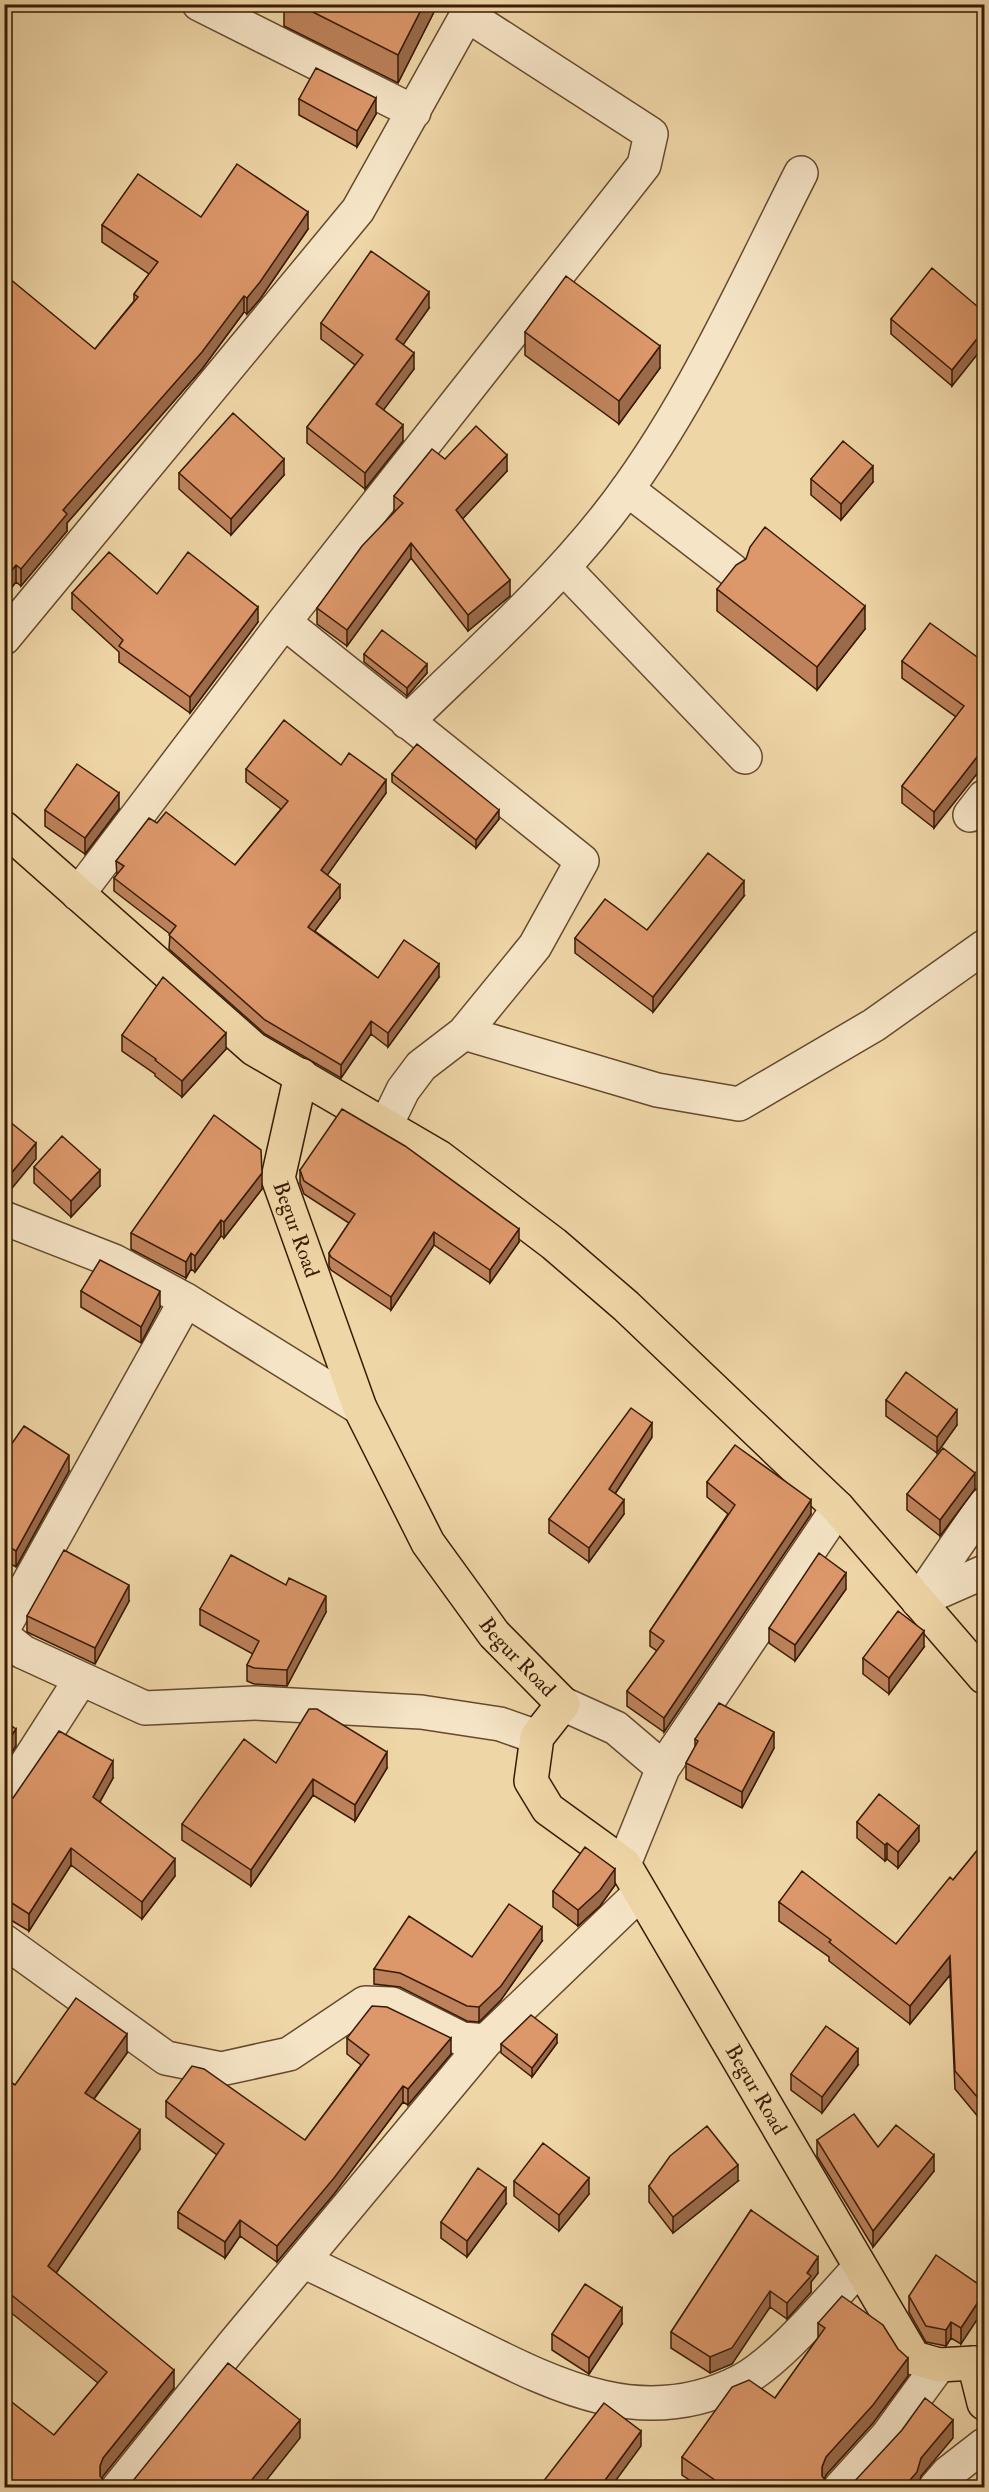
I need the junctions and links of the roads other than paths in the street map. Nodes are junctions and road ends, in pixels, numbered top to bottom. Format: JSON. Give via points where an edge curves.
{"nodes":[{"id":1,"x":199,"y":4,"type":"edge"},
{"id":2,"x":470,"y":10,"type":"edge"},
{"id":3,"x":414,"y":112,"type":"junction"},
{"id":4,"x":801,"y":173,"type":"dead end"},
{"id":5,"x":627,"y":489,"type":"junction"},
{"id":6,"x":564,"y":568,"type":"junction"},
{"id":7,"x":732,"y":570,"type":"edge"},
{"id":8,"x":284,"y":621,"type":"junction"},
{"id":9,"x":4,"y":638,"type":"edge"},
{"id":10,"x":407,"y":722,"type":"junction"},
{"id":11,"x":745,"y":757,"type":"dead end"},
{"id":12,"x":4,"y":828,"type":"edge"},
{"id":13,"x":78,"y":894,"type":"junction"},
{"id":14,"x":984,"y":947,"type":"edge"},
{"id":15,"x":464,"y":1033,"type":"junction"},
{"id":16,"x":301,"y":1075,"type":"junction"},
{"id":17,"x":385,"y":1127,"type":"junction"},
{"id":18,"x":4,"y":1218,"type":"edge"},
{"id":19,"x":186,"y":1300,"type":"junction"},
{"id":20,"x":360,"y":1408,"type":"junction"},
{"id":21,"x":984,"y":1505,"type":"edge"},
{"id":22,"x":838,"y":1508,"type":"junction"},
{"id":23,"x":984,"y":1572,"type":"edge"},
{"id":24,"x":918,"y":1601,"type":"junction"},
{"id":25,"x":4,"y":1627,"type":"edge"},
{"id":26,"x":4,"y":1637,"type":"edge"},
{"id":27,"x":984,"y":1677,"type":"edge"},
{"id":28,"x":81,"y":1679,"type":"junction"},
{"id":29,"x":563,"y":1704,"type":"junction"},
{"id":30,"x":537,"y":1737,"type":"junction"},
{"id":31,"x":663,"y":1768,"type":"junction"},
{"id":32,"x":4,"y":1799,"type":"edge"},
{"id":33,"x":624,"y":1864,"type":"junction"},
{"id":34,"x":640,"y":1893,"type":"junction"},
{"id":35,"x":4,"y":1941,"type":"edge"},
{"id":36,"x":486,"y":2041,"type":"junction"},
{"id":37,"x":303,"y":2261,"type":"junction"},
{"id":38,"x":859,"y":2268,"type":"junction"},
{"id":39,"x":981,"y":2357,"type":"edge"},
{"id":40,"x":939,"y":2365,"type":"junction"},
{"id":41,"x":984,"y":2403,"type":"edge"},
{"id":42,"x":984,"y":2445,"type":"edge"},
{"id":43,"x":118,"y":2487,"type":"edge"},
{"id":44,"x":840,"y":2487,"type":"edge"},
{"id":45,"x":935,"y":2487,"type":"edge"}],
"edges":[{"from":1,"to":3,"type":"street"},
{"from":2,"to":3,"type":"street"},
{"from":2,"to":8,"type":"street","via":[[651,134],[644,165]]},
{"from":3,"to":9,"type":"street","via":[[358,210],[327,251]]},
{"from":4,"to":5,"type":"street","via":[[693,385]]},
{"from":5,"to":6,"type":"street"},
{"from":5,"to":7,"type":"street"},
{"from":6,"to":10,"type":"street"},
{"from":6,"to":11,"type":"street"},
{"from":8,"to":10,"type":"street"},
{"from":8,"to":13,"type":"street"},
{"from":10,"to":15,"type":"street","via":[[582,861],[535,946]]},
{"from":12,"to":13,"type":"main road"},
{"from":13,"to":16,"type":"main road","via":[[254,1049]]},
{"from":14,"to":15,"type":"street","via":[[874,1025],[739,1104],[657,1090]]},
{"from":15,"to":17,"type":"street","via":[[421,1066],[403,1090]]},
{"from":16,"to":17,"type":"main road"},
{"from":16,"to":20,"type":"main road","name":"Begur Road","via":[[278,1178]]},
{"from":17,"to":22,"type":"main road","via":[[439,1157],[554,1244],[626,1306]]},
{"from":18,"to":19,"type":"street","via":[[114,1261]]},
{"from":19,"to":20,"type":"street"},
{"from":19,"to":25,"type":"street"},
{"from":20,"to":29,"type":"main road","name":"Begur Road","via":[[428,1543],[494,1634]]},
{"from":21,"to":24,"type":"street"},
{"from":22,"to":24,"type":"main road"},
{"from":22,"to":31,"type":"street"},
{"from":23,"to":24,"type":"street"},
{"from":24,"to":27,"type":"main road"},
{"from":26,"to":28,"type":"street","via":[[23,1652]]},
{"from":28,"to":30,"type":"street","via":[[145,1708],[255,1703],[421,1712],[500,1724]]},
{"from":28,"to":32,"type":"street"},
{"from":29,"to":30,"type":"main road","name":"Begur Road"},
{"from":29,"to":31,"type":"street","via":[[616,1728]]},
{"from":30,"to":33,"type":"main road","name":"Begur Road","via":[[531,1781],[548,1809]]},
{"from":31,"to":33,"type":"street"},
{"from":33,"to":34,"type":"main road","name":"Begur Road"},
{"from":34,"to":36,"type":"street"},
{"from":34,"to":38,"type":"main road","name":"Begur Road"},
{"from":35,"to":36,"type":"street","via":[[166,2058],[221,2069],[290,2054],[365,2002],[392,2004],[462,2039]]},
{"from":36,"to":37,"type":"street"},
{"from":37,"to":38,"type":"street","via":[[583,2394],[619,2402],[666,2404],[703,2398],[743,2380],[782,2349]]},
{"from":37,"to":43,"type":"street"},
{"from":38,"to":40,"type":"main road","name":"Begur Road","via":[[914,2358]]},
{"from":39,"to":40,"type":"main road","name":"Begur Road"},
{"from":39,"to":41,"type":"main road"},
{"from":40,"to":44,"type":"street","via":[[888,2435]]},
{"from":42,"to":45,"type":"street"}]}
